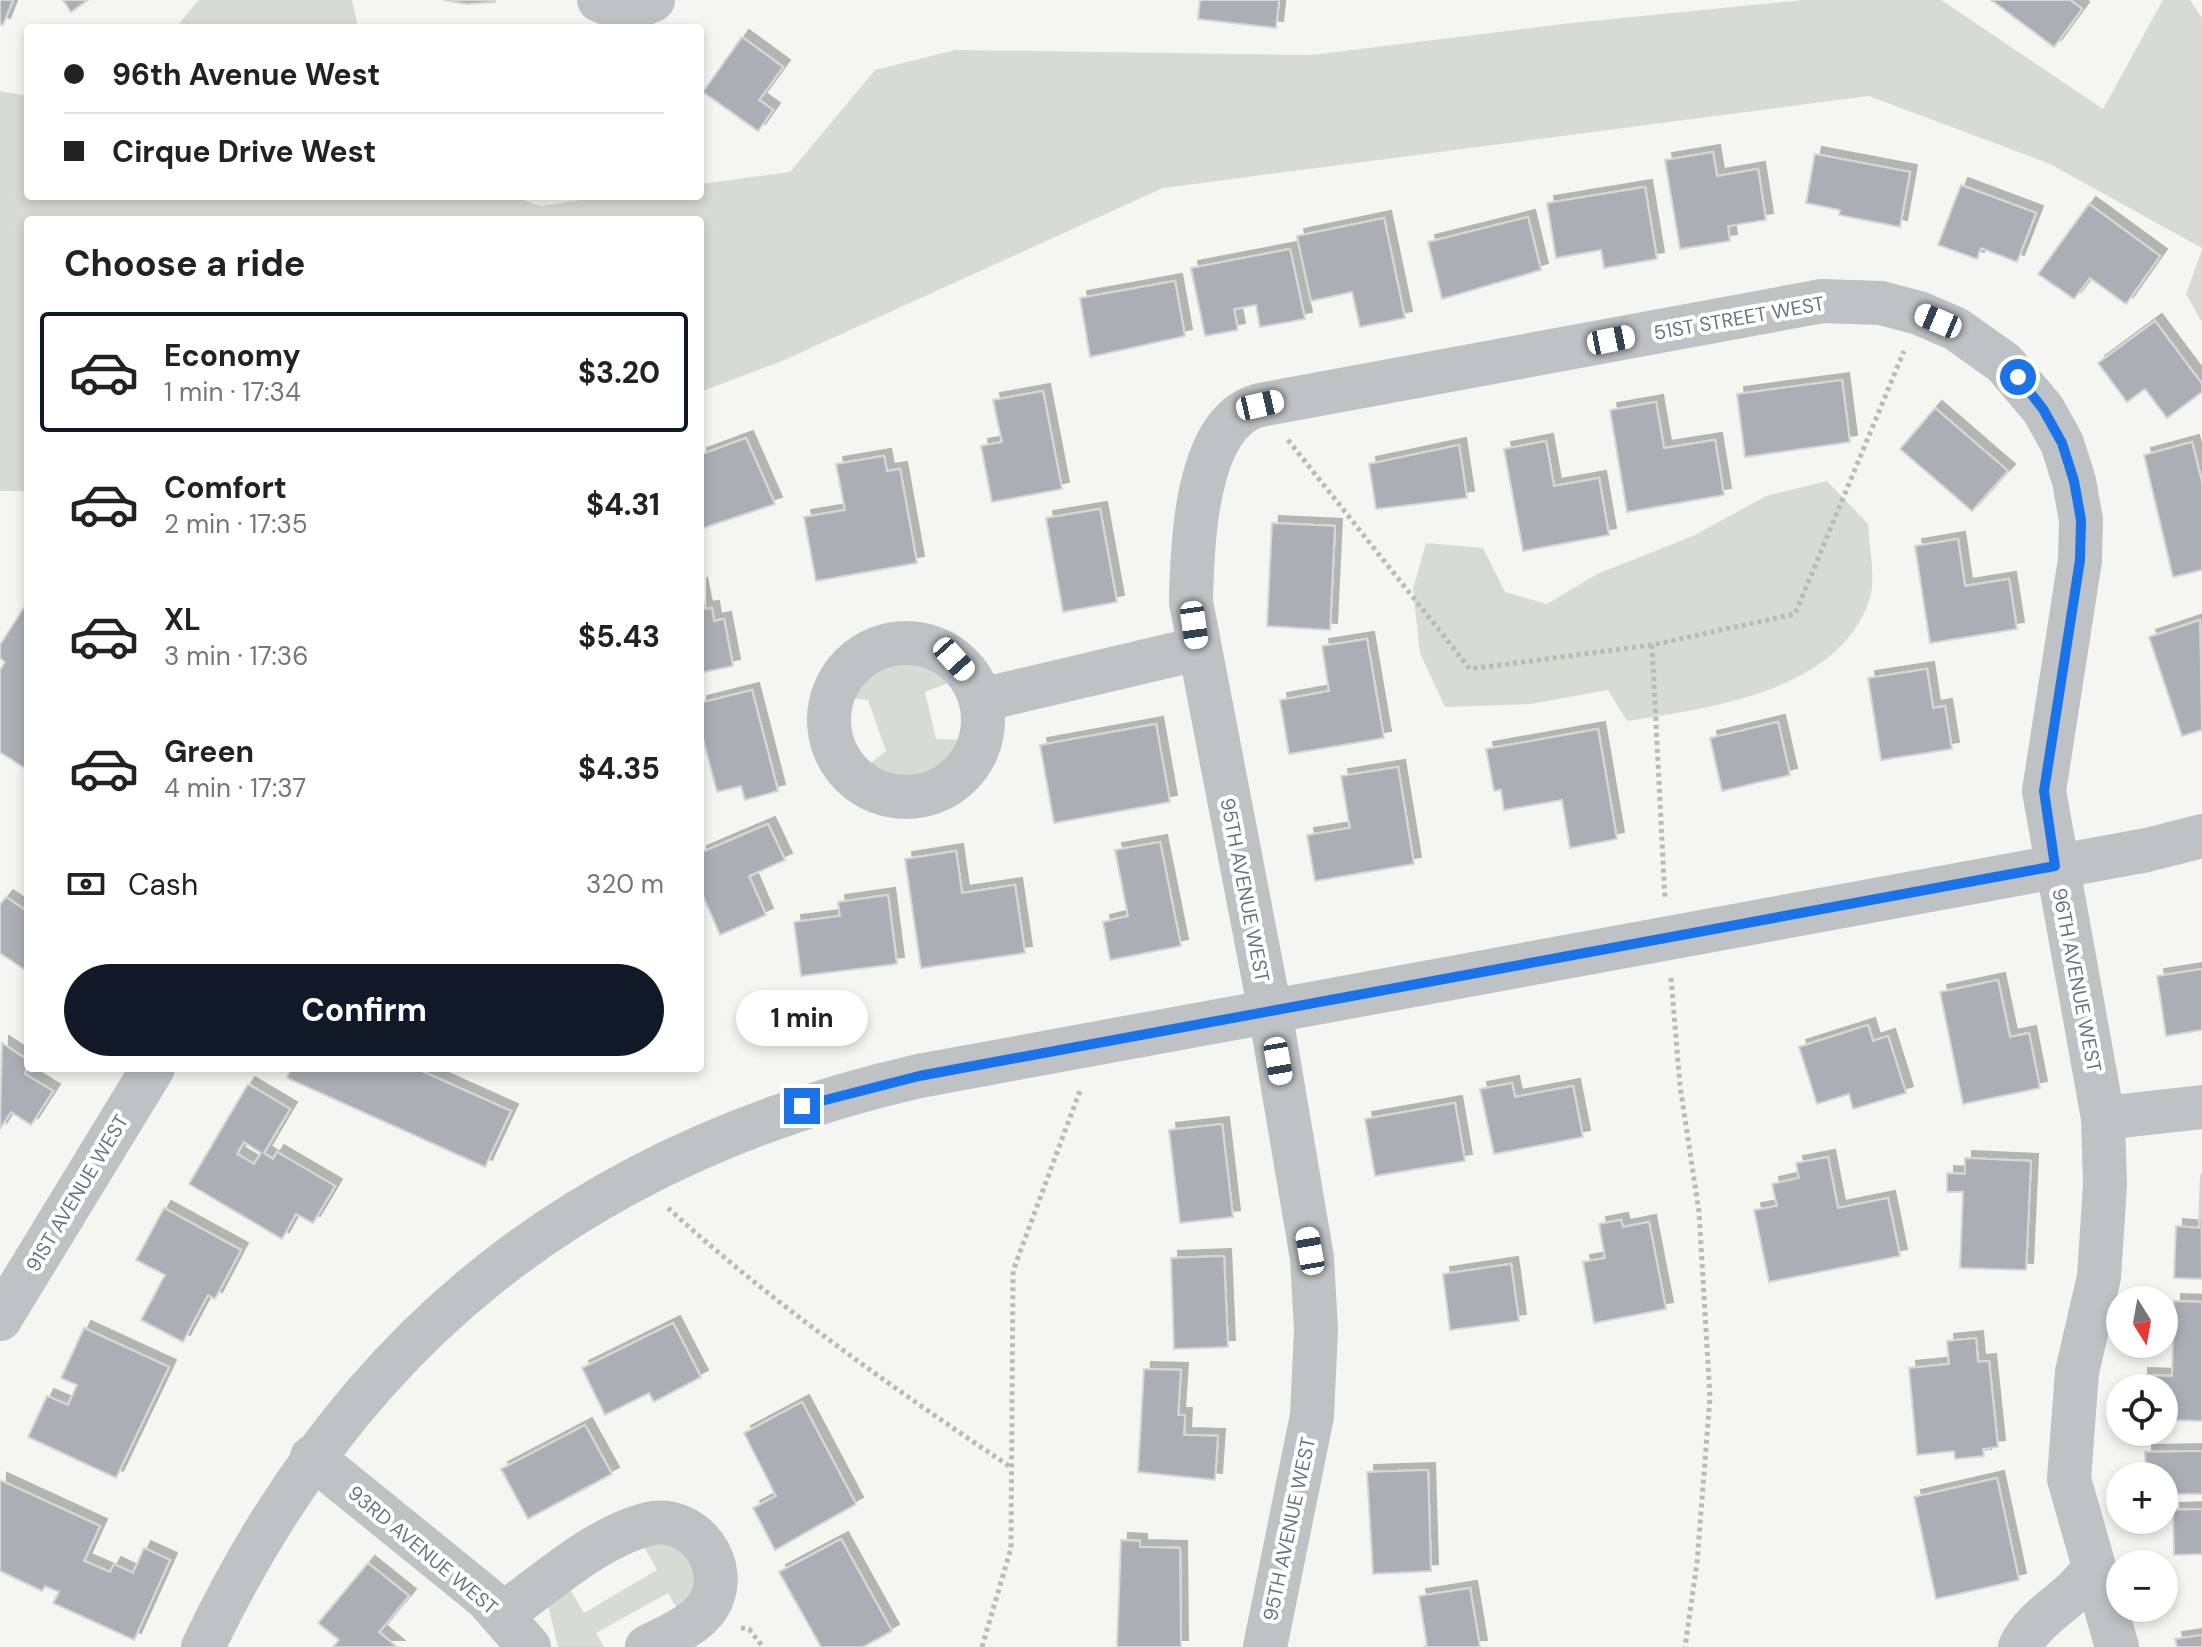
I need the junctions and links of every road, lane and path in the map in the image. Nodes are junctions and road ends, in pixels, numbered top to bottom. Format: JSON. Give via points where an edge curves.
{"nodes":[{"id":1,"x":599,"y":0,"type":"edge"},
{"id":2,"x":653,"y":0,"type":"edge"},
{"id":3,"x":1919,"y":313,"type":"junction"},
{"id":4,"x":2004,"y":363,"type":"joint"},
{"id":5,"x":1245,"y":413,"type":"junction"},
{"id":6,"x":1652,"y":645,"type":"junction"},
{"id":7,"x":1197,"y":649,"type":"junction"},
{"id":8,"x":981,"y":700,"type":"dead end"},
{"id":9,"x":2202,"y":836,"type":"edge"},
{"id":10,"x":2055,"y":866,"type":"junction"},
{"id":11,"x":1667,"y":938,"type":"junction"},
{"id":12,"x":1270,"y":1011,"type":"junction"},
{"id":13,"x":1099,"y":1042,"type":"junction"},
{"id":14,"x":151,"y":1072,"type":"edge"},
{"id":15,"x":2202,"y":1107,"type":"edge"},
{"id":16,"x":2103,"y":1118,"type":"junction"},
{"id":17,"x":634,"y":1178,"type":"junction"},
{"id":18,"x":0,"y":1319,"type":"edge"},
{"id":19,"x":312,"y":1457,"type":"junction"},
{"id":20,"x":1012,"y":1468,"type":"junction"},
{"id":21,"x":2094,"y":1567,"type":"junction"},
{"id":22,"x":515,"y":1631,"type":"edge"},
{"id":23,"x":203,"y":1647,"type":"edge"},
{"id":24,"x":647,"y":1647,"type":"edge"},
{"id":25,"x":982,"y":1647,"type":"edge"},
{"id":26,"x":1265,"y":1647,"type":"edge"},
{"id":27,"x":1685,"y":1647,"type":"edge"},
{"id":28,"x":2020,"y":1647,"type":"edge"},
{"id":29,"x":2117,"y":1647,"type":"edge"}],
"edges":[{"from":1,"to":2,"type":"street","via":[[618,7]]},
{"from":3,"to":4,"type":"street","name":"51ST STREET WEST","via":[[1956,329]]},
{"from":3,"to":5,"type":"street","name":"51ST STREET WEST","via":[[1881,303],[1822,301]]},
{"from":3,"to":6,"type":"path","via":[[1795,614]]},
{"from":4,"to":10,"type":"street","name":"96TH AVENUE WEST","via":[[2043,409],[2062,443],[2081,520],[2080,560],[2044,791]]},
{"from":5,"to":6,"type":"path","via":[[1470,669]]},
{"from":5,"to":7,"type":"street","name":"95TH AVENUE WEST","via":[[1211,450],[1192,555]]},
{"from":6,"to":11,"type":"path"},
{"from":7,"to":8,"type":"street"},
{"from":7,"to":12,"type":"street","name":"95TH AVENUE WEST"},
{"from":9,"to":10,"type":"street"},
{"from":10,"to":11,"type":"street"},
{"from":10,"to":16,"type":"street","name":"96TH AVENUE WEST"},
{"from":11,"to":12,"type":"street"},
{"from":11,"to":27,"type":"path","via":[[1680,1085],[1699,1212],[1710,1397]]},
{"from":12,"to":13,"type":"street"},
{"from":12,"to":26,"type":"street","name":"95TH AVENUE WEST","via":[[1312,1258],[1316,1330],[1312,1416]]},
{"from":13,"to":17,"type":"street","via":[[848,1092],[711,1140]]},
{"from":13,"to":20,"type":"path","via":[[1013,1271]]},
{"from":14,"to":18,"type":"street","name":"91ST AVENUE WEST"},
{"from":15,"to":16,"type":"street"},
{"from":16,"to":21,"type":"street","name":"96TH AVENUE WEST","via":[[2099,1277],[2077,1372],[2069,1479]]},
{"from":17,"to":19,"type":"street","via":[[535,1240],[466,1293],[363,1394]]},
{"from":17,"to":20,"type":"path","via":[[726,1261],[927,1412]]},
{"from":19,"to":22,"type":"street","name":"93RD AVENUE WEST","via":[[486,1598]]},
{"from":19,"to":23,"type":"street","via":[[265,1527]]},
{"from":20,"to":25,"type":"path","via":[[1011,1548]]},
{"from":21,"to":28,"type":"street","via":[[2081,1588],[2032,1627]]},
{"from":21,"to":29,"type":"street","name":"96TH AVENUE WEST"},
{"from":22,"to":24,"type":"street","via":[[606,1542],[649,1524],[679,1523],[706,1543],[714,1574],[709,1604],[693,1622]]}]}
